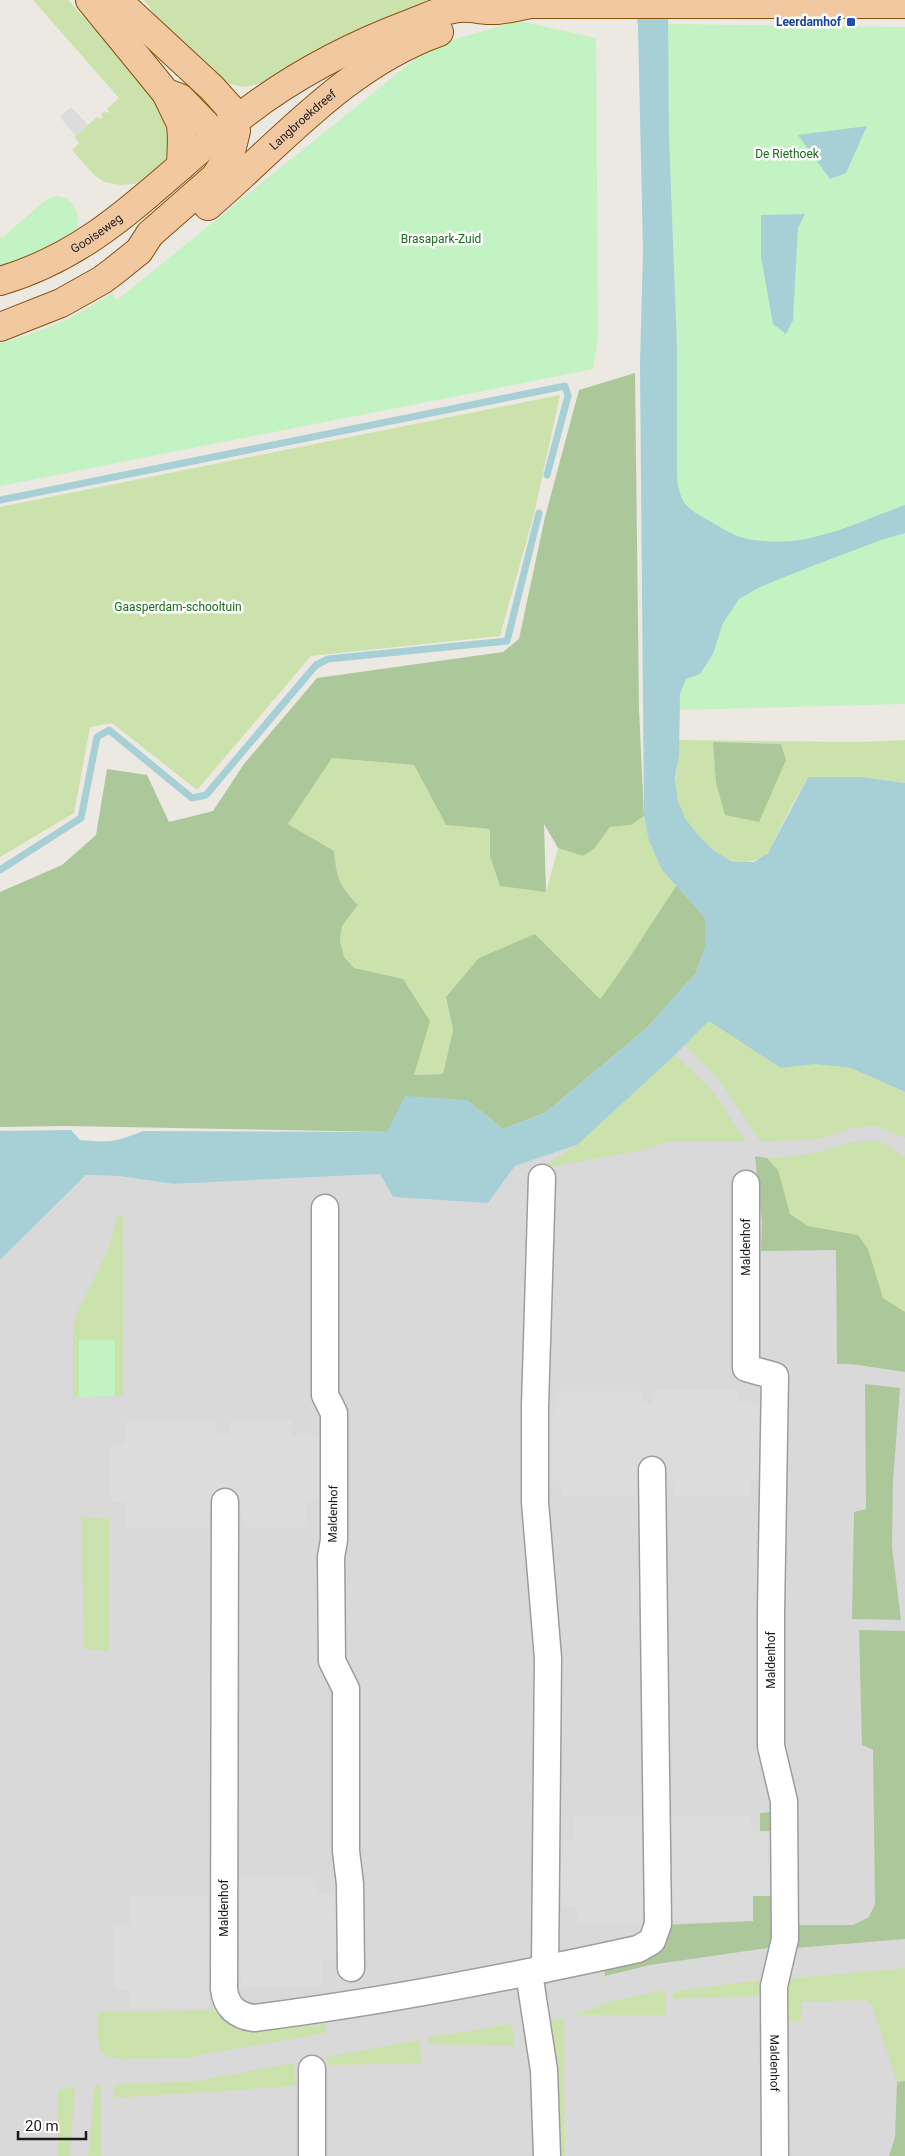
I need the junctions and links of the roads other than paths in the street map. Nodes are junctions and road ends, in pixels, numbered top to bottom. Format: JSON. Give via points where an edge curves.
{"nodes":[{"id":1,"x":90,"y":0,"type":"edge"},
{"id":2,"x":117,"y":0,"type":"edge"},
{"id":3,"x":905,"y":4,"type":"edge"},
{"id":4,"x":496,"y":10,"type":"junction"},
{"id":5,"x":212,"y":88,"type":"junction"},
{"id":6,"x":166,"y":93,"type":"junction"},
{"id":7,"x":272,"y":94,"type":"junction"},
{"id":8,"x":228,"y":134,"type":"junction"},
{"id":9,"x":281,"y":141,"type":"junction"},
{"id":10,"x":180,"y":166,"type":"junction"},
{"id":11,"x":139,"y":251,"type":"junction"},
{"id":12,"x":0,"y":281,"type":"edge"},
{"id":13,"x":0,"y":327,"type":"edge"},
{"id":14,"x":542,"y":1178,"type":"dead end"},
{"id":15,"x":746,"y":1184,"type":"dead end"},
{"id":16,"x":324,"y":1208,"type":"dead end"},
{"id":17,"x":652,"y":1470,"type":"dead end"},
{"id":18,"x":225,"y":1502,"type":"dead end"},
{"id":19,"x":351,"y":1968,"type":"dead end"},
{"id":20,"x":537,"y":1971,"type":"junction"},
{"id":21,"x":312,"y":2069,"type":"dead end"},
{"id":22,"x":312,"y":2156,"type":"edge"},
{"id":23,"x":546,"y":2156,"type":"edge"},
{"id":24,"x":775,"y":2156,"type":"edge"}],
"edges":[{"from":1,"to":6,"type":"main road"},
{"from":2,"to":5,"type":"main road","name":"Langbroekdreef"},
{"from":3,"to":4,"type":"main road","name":"Langbroekdreef","via":[[583,3],[531,4]]},
{"from":4,"to":7,"type":"main road","name":"Langbroekdreef","via":[[459,8],[428,16],[366,42]]},
{"from":4,"to":9,"type":"main road","name":"Langbroekdreef","via":[[473,22],[417,40],[383,58],[344,85]]},
{"from":5,"to":7,"type":"main road","name":"Langbroekdreef","via":[[246,96]]},
{"from":5,"to":8,"type":"main road","via":[[230,108]]},
{"from":6,"to":8,"type":"main road","via":[[180,98]]},
{"from":6,"to":10,"type":"main road","via":[[181,124]]},
{"from":7,"to":8,"type":"main road","name":"Gooiseweg"},
{"from":8,"to":9,"type":"main road","name":"Langbroekdreef","via":[[244,149]]},
{"from":8,"to":10,"type":"main road","name":"Gooiseweg"},
{"from":8,"to":11,"type":"main road","via":[[230,155],[220,172],[150,234]]},
{"from":9,"to":11,"type":"main road","via":[[162,246]]},
{"from":10,"to":12,"type":"main road","name":"Gooiseweg","via":[[118,220],[88,241],[36,269]]},
{"from":11,"to":13,"type":"main road","via":[[82,292]]},
{"from":14,"to":20,"type":"street","via":[[535,1502],[548,1658]]},
{"from":15,"to":24,"type":"street","name":"Maldenhof","via":[[746,1368],[775,1376],[772,1746],[784,1801],[785,1939],[774,1986]]},
{"from":16,"to":19,"type":"street","name":"Maldenhof","via":[[325,1395],[334,1413],[332,1661],[346,1689],[346,1851],[350,1884]]},
{"from":17,"to":20,"type":"street","name":"Maldenhof","via":[[656,1933],[652,1941],[638,1949]]},
{"from":18,"to":20,"type":"street","name":"Maldenhof","via":[[224,1980],[228,2004],[237,2014],[254,2018],[324,2009]]},
{"from":20,"to":23,"type":"street"},
{"from":21,"to":22,"type":"street"}]}
